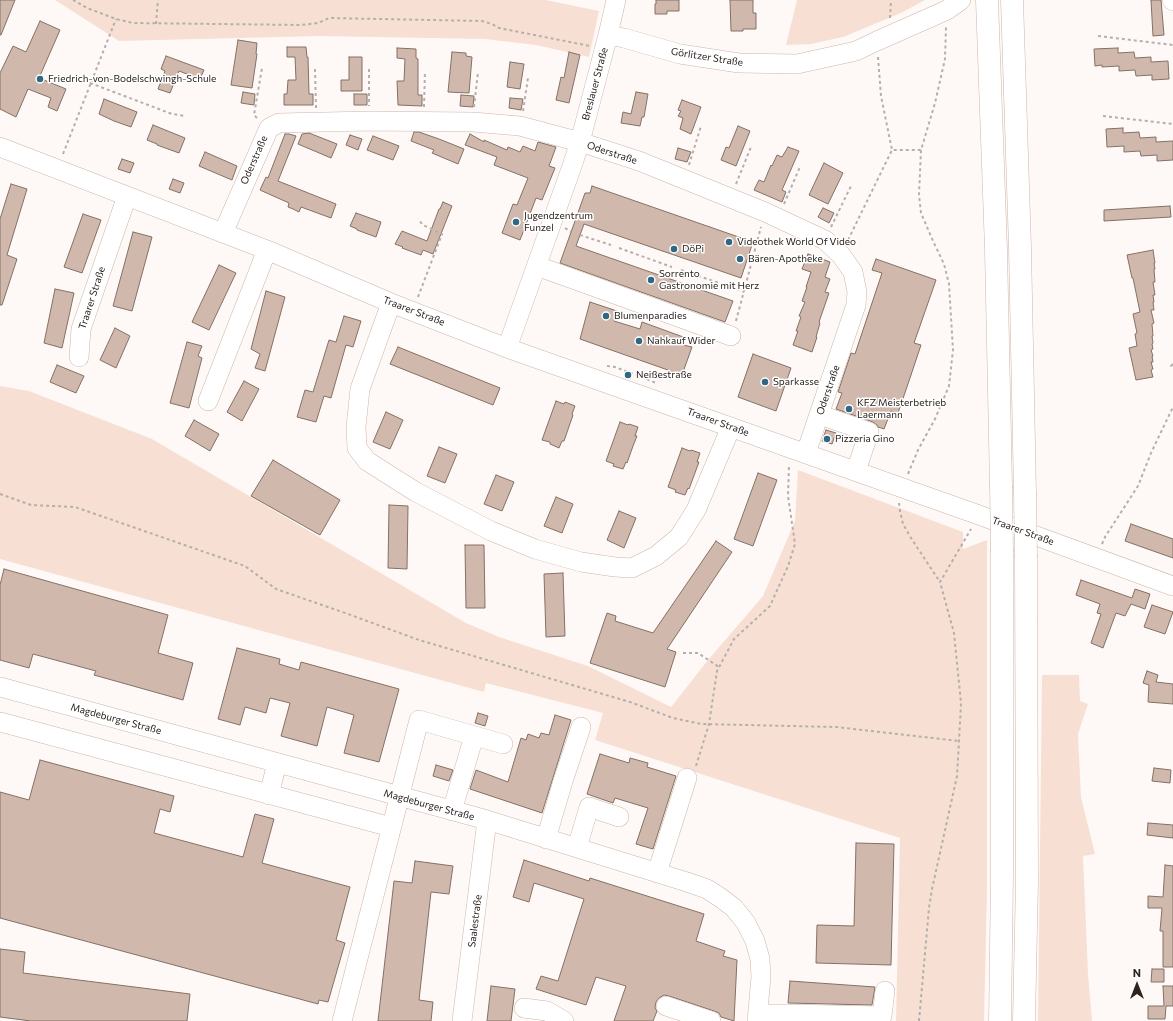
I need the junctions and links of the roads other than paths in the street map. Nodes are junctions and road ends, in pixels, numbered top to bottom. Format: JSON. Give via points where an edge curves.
{"nodes":[{"id":1,"x":616,"y":0,"type":"edge"},
{"id":2,"x":1012,"y":4,"type":"edge"},
{"id":3,"x":954,"y":5,"type":"edge"},
{"id":4,"x":987,"y":9,"type":"edge"},
{"id":5,"x":606,"y":42,"type":"junction"},
{"id":6,"x":580,"y":142,"type":"junction"},
{"id":7,"x":1,"y":152,"type":"edge"},
{"id":8,"x":127,"y":196,"type":"junction"},
{"id":9,"x":223,"y":233,"type":"junction"},
{"id":10,"x":267,"y":250,"type":"junction"},
{"id":11,"x":536,"y":266,"type":"junction"},
{"id":12,"x":391,"y":303,"type":"junction"},
{"id":13,"x":731,"y":336,"type":"road end"},
{"id":14,"x":507,"y":348,"type":"junction"},
{"id":15,"x":79,"y":357,"type":"dead end"},
{"id":16,"x":208,"y":401,"type":"dead end"},
{"id":17,"x":828,"y":418,"type":"dead end"},
{"id":18,"x":731,"y":427,"type":"junction"},
{"id":19,"x":798,"y":451,"type":"junction"},
{"id":20,"x":856,"y":472,"type":"junction"},
{"id":21,"x":1173,"y":586,"type":"edge"},
{"id":22,"x":0,"y":687,"type":"edge"},
{"id":23,"x":0,"y":722,"type":"edge"},
{"id":24,"x":581,"y":727,"type":"dead end"},
{"id":25,"x":474,"y":736,"type":"junction"},
{"id":26,"x":503,"y":744,"type":"dead end"},
{"id":27,"x":277,"y":763,"type":"junction"},
{"id":28,"x":691,"y":774,"type":"road end"},
{"id":29,"x":269,"y":795,"type":"junction"},
{"id":30,"x":399,"y":797,"type":"junction"},
{"id":31,"x":452,"y":811,"type":"junction"},
{"id":32,"x":619,"y":816,"type":"dead end"},
{"id":33,"x":487,"y":820,"type":"junction"},
{"id":34,"x":391,"y":827,"type":"junction"},
{"id":35,"x":546,"y":839,"type":"junction"},
{"id":36,"x":577,"y":848,"type":"junction"},
{"id":37,"x":657,"y":873,"type":"junction"},
{"id":38,"x":885,"y":991,"type":"dead end"},
{"id":39,"x":666,"y":1006,"type":"dead end"},
{"id":40,"x":524,"y":1008,"type":"dead end"},
{"id":41,"x":757,"y":1018,"type":"edge"},
{"id":42,"x":342,"y":1021,"type":"edge"},
{"id":43,"x":462,"y":1021,"type":"edge"},
{"id":44,"x":564,"y":1021,"type":"edge"},
{"id":45,"x":711,"y":1021,"type":"edge"},
{"id":46,"x":1000,"y":1021,"type":"edge"},
{"id":47,"x":1024,"y":1021,"type":"edge"}],
"edges":[{"from":1,"to":5,"type":"street","name":"Breslauer Straße"},
{"from":2,"to":47,"type":"highway","bridge":true,"via":[[1026,558],[1027,881]]},
{"from":3,"to":5,"type":"street","name":"Görlitzer Straße","via":[[856,51],[797,64],[739,63],[680,54],[624,38]]},
{"from":4,"to":46,"type":"highway","bridge":true,"via":[[996,249],[1002,552]]},
{"from":5,"to":6,"type":"street","name":"Breslauer Straße"},
{"from":6,"to":9,"type":"street","name":"Oderstraße","via":[[520,126],[473,122],[279,123],[269,128]]},
{"from":6,"to":11,"type":"street","name":"Breslauer Straße"},
{"from":6,"to":19,"type":"street","name":"Oderstraße","via":[[639,161],[772,215],[824,240],[841,255],[853,272],[857,292],[856,305]]},
{"from":7,"to":8,"type":"street","name":"Traarer Straße","via":[[57,169]]},
{"from":8,"to":9,"type":"street","name":"Traarer Straße"},
{"from":8,"to":15,"type":"street","name":"Traarer Straße","via":[[81,329]]},
{"from":9,"to":10,"type":"street","name":"Traarer Straße"},
{"from":10,"to":12,"type":"street","name":"Traarer Straße"},
{"from":10,"to":16,"type":"street"},
{"from":11,"to":13,"type":"street"},
{"from":11,"to":14,"type":"street","name":"Breslauer Straße"},
{"from":12,"to":14,"type":"street","name":"Traarer Straße"},
{"from":12,"to":18,"type":"street","via":[[360,389],[356,427],[358,448],[367,461],[416,492],[491,531],[535,549],[581,562],[632,568],[656,556],[679,537],[696,510]]},
{"from":14,"to":18,"type":"street","name":"Traarer Straße"},
{"from":17,"to":20,"type":"street","via":[[870,432]]},
{"from":18,"to":19,"type":"street","name":"Traarer Straße"},
{"from":19,"to":20,"type":"street","name":"Traarer Straße"},
{"from":20,"to":21,"type":"street","name":"Traarer Straße"},
{"from":22,"to":27,"type":"street","name":"Magdeburger Straße"},
{"from":23,"to":29,"type":"street"},
{"from":24,"to":35,"type":"street"},
{"from":25,"to":26,"type":"street"},
{"from":25,"to":30,"type":"street","via":[[419,720]]},
{"from":25,"to":31,"type":"street"},
{"from":27,"to":29,"type":"street"},
{"from":27,"to":30,"type":"street","name":"Magdeburger Straße"},
{"from":28,"to":37,"type":"street"},
{"from":29,"to":34,"type":"street"},
{"from":30,"to":31,"type":"street","name":"Magdeburger Straße"},
{"from":30,"to":34,"type":"street"},
{"from":31,"to":33,"type":"street","name":"Magdeburger Straße"},
{"from":32,"to":36,"type":"street","via":[[589,807]]},
{"from":33,"to":35,"type":"street","name":"Magdeburger Straße"},
{"from":33,"to":43,"type":"street","name":"Saalestraße"},
{"from":34,"to":42,"type":"street"},
{"from":35,"to":36,"type":"street","name":"Magdeburger Straße"},
{"from":36,"to":37,"type":"street","name":"Magdeburger Straße"},
{"from":37,"to":41,"type":"street","name":"Magdeburger Straße","via":[[707,889],[734,908],[746,923],[760,959]]},
{"from":38,"to":41,"type":"street","via":[[882,1016],[797,1014]]},
{"from":39,"to":45,"type":"street"},
{"from":40,"to":44,"type":"street","via":[[547,1011]]}]}
